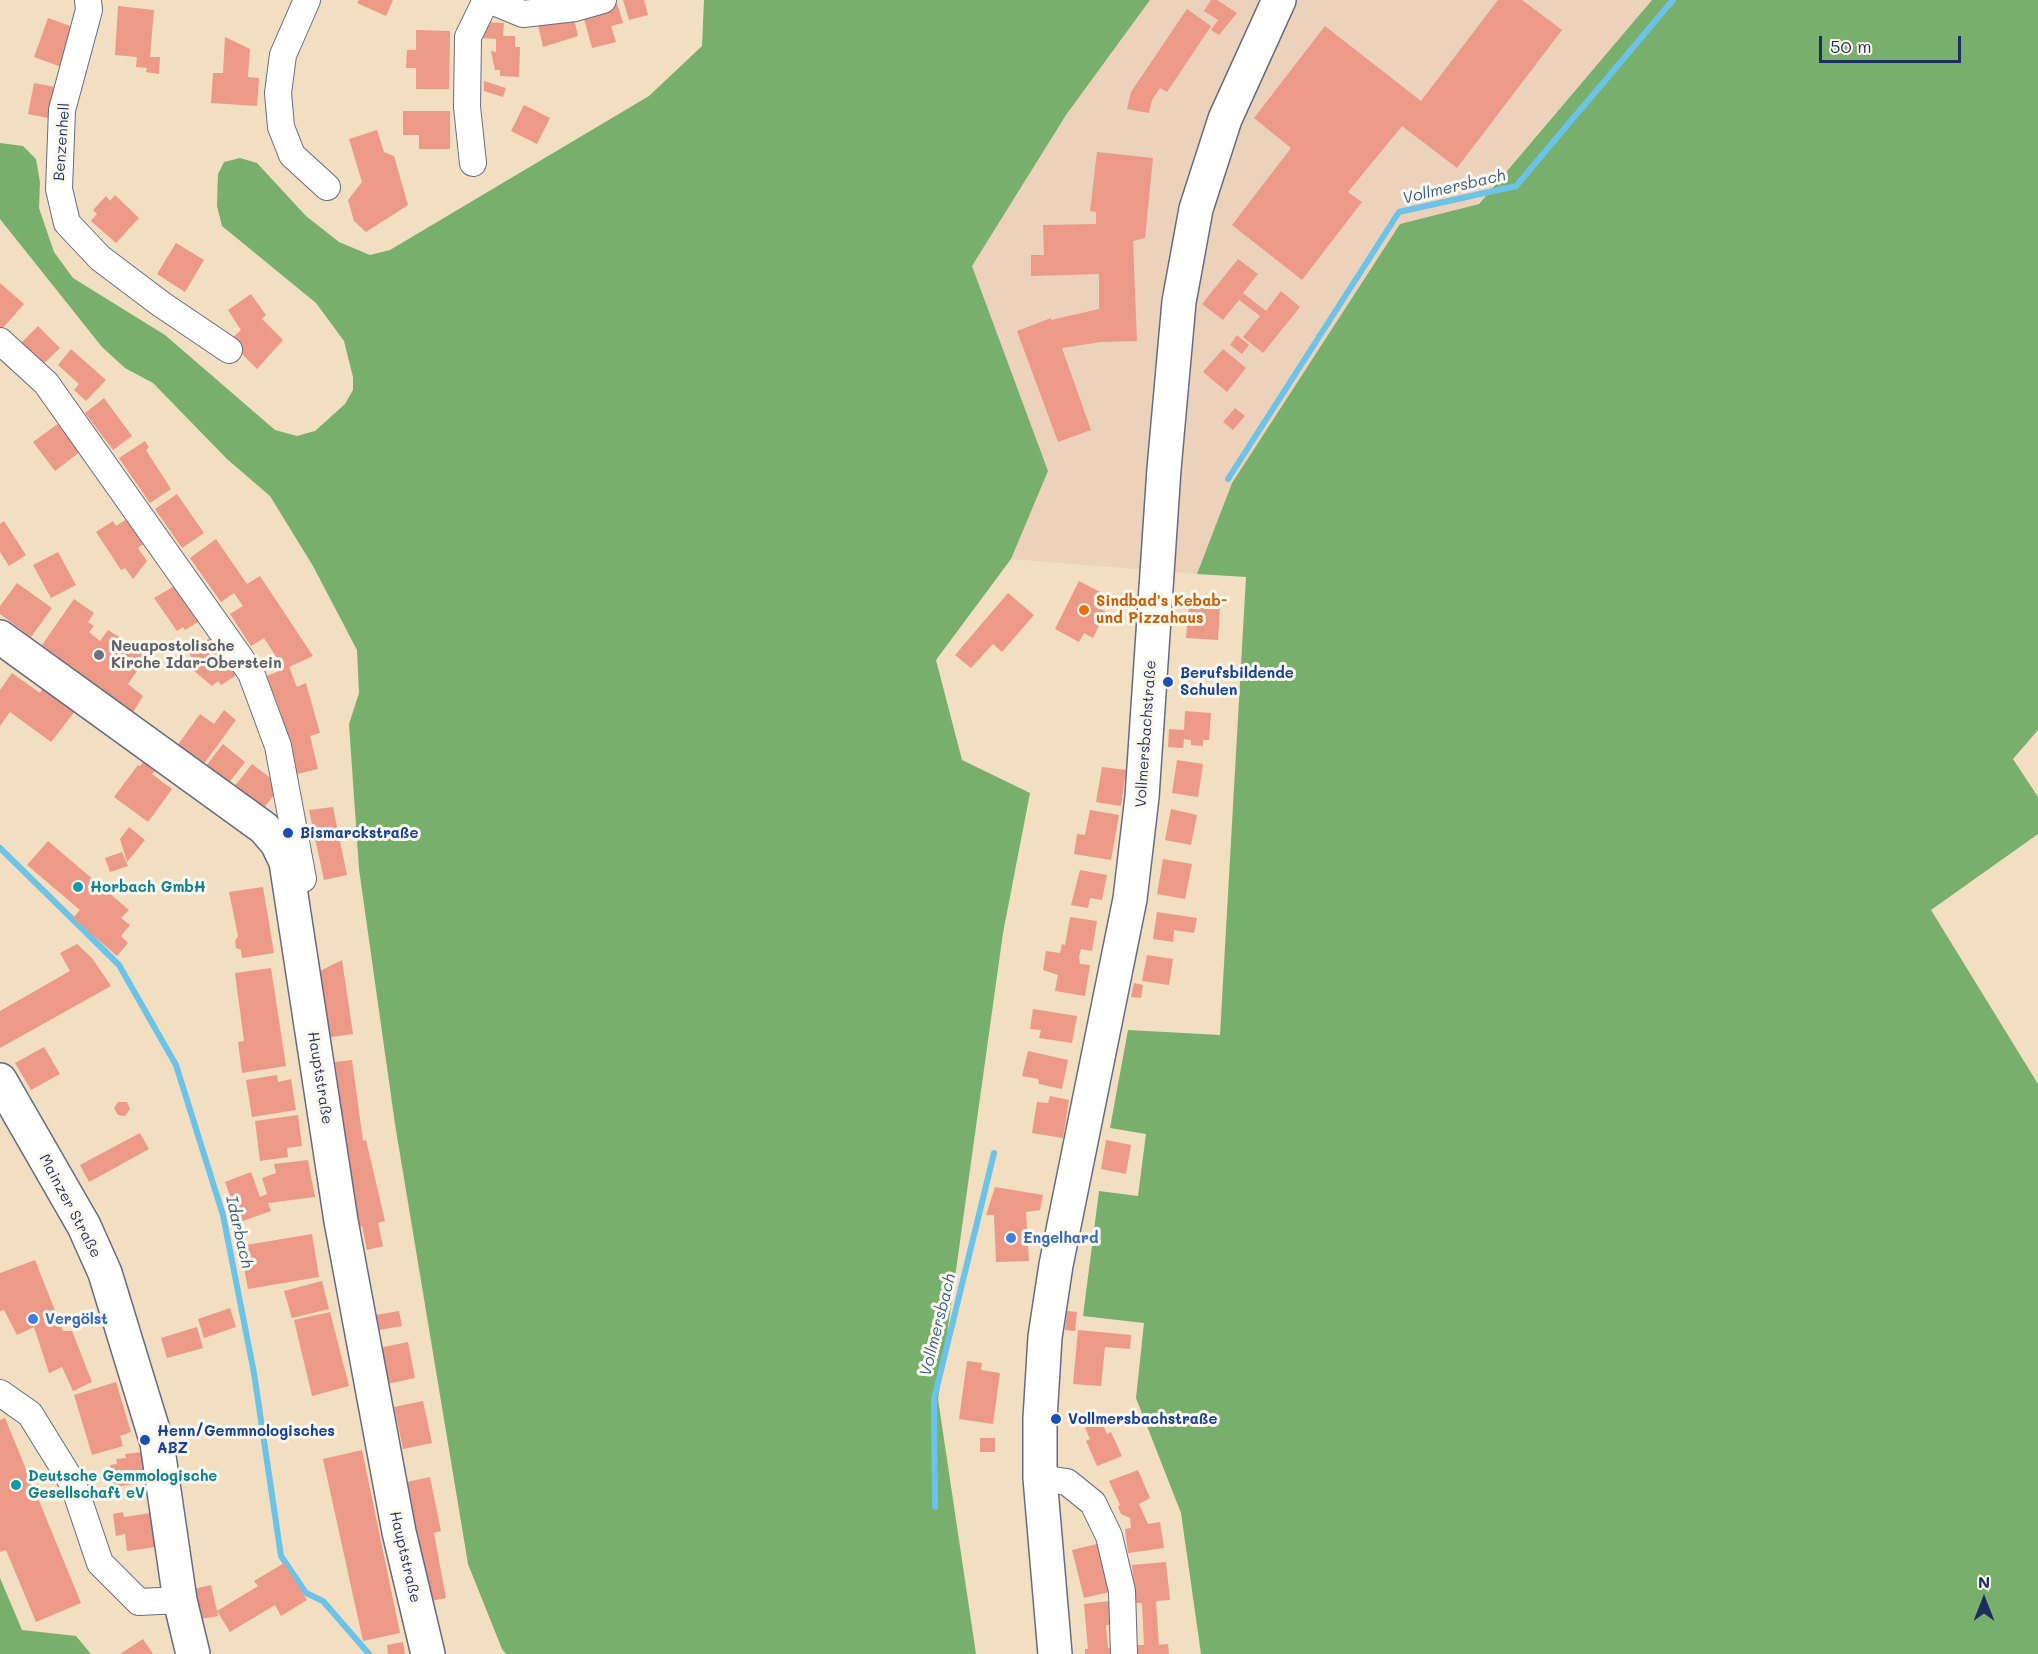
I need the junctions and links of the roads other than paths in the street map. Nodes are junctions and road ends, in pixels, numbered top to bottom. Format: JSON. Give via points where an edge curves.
{"nodes":[{"id":1,"x":88,"y":0,"type":"edge"},
{"id":2,"x":307,"y":0,"type":"edge"},
{"id":3,"x":488,"y":0,"type":"edge"},
{"id":4,"x":603,"y":0,"type":"edge"},
{"id":5,"x":1279,"y":0,"type":"edge"},
{"id":6,"x":473,"y":163,"type":"dead end"},
{"id":7,"x":327,"y":187,"type":"dead end"},
{"id":8,"x":0,"y":341,"type":"edge"},
{"id":9,"x":230,"y":350,"type":"dead end"},
{"id":10,"x":0,"y":637,"type":"edge"},
{"id":11,"x":302,"y":959,"type":"junction"},
{"id":12,"x":0,"y":1080,"type":"edge"},
{"id":13,"x":0,"y":1393,"type":"edge"},
{"id":14,"x":1040,"y":1478,"type":"junction"},
{"id":15,"x":180,"y":1600,"type":"junction"},
{"id":16,"x":193,"y":1654,"type":"edge"},
{"id":17,"x":428,"y":1654,"type":"edge"},
{"id":18,"x":1055,"y":1654,"type":"edge"},
{"id":19,"x":1124,"y":1654,"type":"edge"}],
"edges":[{"from":1,"to":9,"type":"street","name":"Benzenhell","via":[[89,10],[62,110],[59,189],[67,223],[100,258]]},
{"from":2,"to":7,"type":"street","via":[[283,55],[278,93],[281,127],[292,154]]},
{"from":3,"to":4,"type":"street","via":[[523,14],[575,8]]},
{"from":3,"to":6,"type":"street","via":[[468,38],[467,107]]},
{"from":5,"to":14,"type":"main road","name":"Vollmersbachstraße","via":[[1225,119],[1196,209],[1179,302],[1142,797],[1130,898],[1046,1327]]},
{"from":8,"to":11,"type":"street","via":[[46,383],[251,673],[278,746],[310,917]]},
{"from":10,"to":11,"type":"main road","name":"Hauptstraße","via":[[264,828],[286,862]]},
{"from":11,"to":17,"type":"main road","name":"Hauptstraße","via":[[341,1221],[399,1532]]},
{"from":12,"to":15,"type":"main road","name":"Mainzer Straße","via":[[84,1226],[105,1273],[157,1443]]},
{"from":13,"to":15,"type":"street","via":[[30,1414],[64,1469],[74,1486],[100,1563],[139,1602]]},
{"from":14,"to":18,"type":"main road","name":"Vollmersbachstraße"},
{"from":14,"to":19,"type":"street","via":[[1067,1482],[1093,1503],[1109,1536],[1122,1591]]},
{"from":15,"to":16,"type":"main road","name":"Mainzer Straße"}]}
